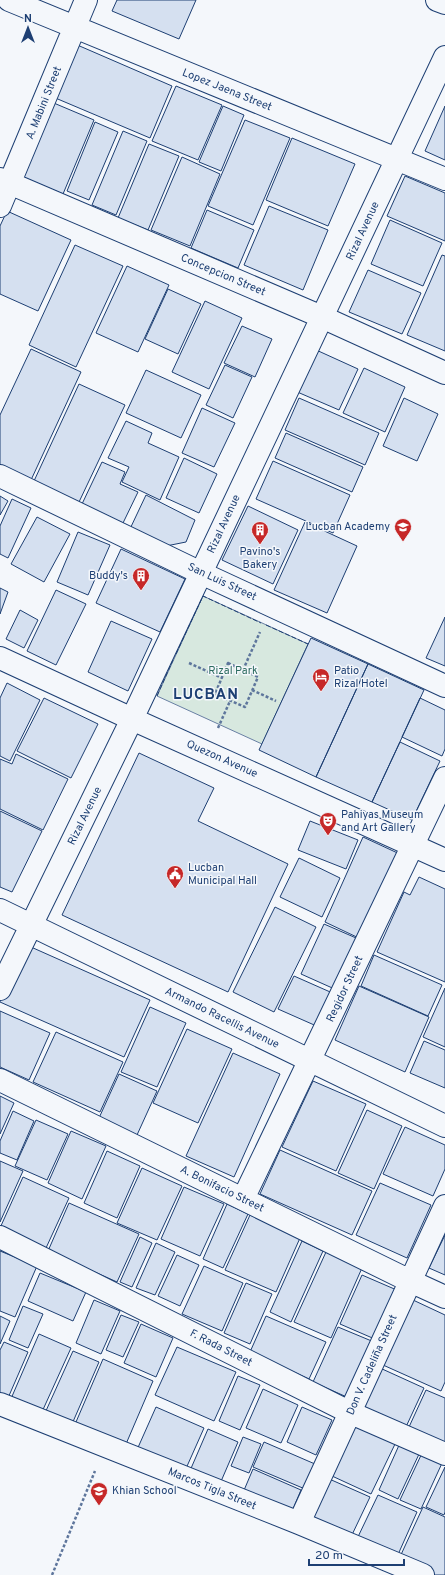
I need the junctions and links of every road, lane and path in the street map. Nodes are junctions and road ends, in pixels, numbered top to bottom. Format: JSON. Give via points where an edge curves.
{"nodes":[{"id":1,"x":9,"y":0,"type":"edge"},
{"id":2,"x":86,"y":0,"type":"edge"},
{"id":3,"x":437,"y":0,"type":"edge"},
{"id":4,"x":445,"y":3,"type":"edge"},
{"id":5,"x":75,"y":28,"type":"junction"},
{"id":6,"x":445,"y":57,"type":"edge"},
{"id":7,"x":397,"y":158,"type":"junction"},
{"id":8,"x":445,"y":179,"type":"edge"},
{"id":9,"x":5,"y":182,"type":"edge"},
{"id":10,"x":0,"y":206,"type":"edge"},
{"id":11,"x":322,"y":317,"type":"junction"},
{"id":12,"x":445,"y":373,"type":"edge"},
{"id":13,"x":0,"y":476,"type":"edge"},
{"id":14,"x":201,"y":573,"type":"junction"},
{"id":15,"x":261,"y":630,"type":"dead end"},
{"id":16,"x":164,"y":653,"type":"junction"},
{"id":17,"x":0,"y":658,"type":"edge"},
{"id":18,"x":243,"y":670,"type":"junction"},
{"id":19,"x":222,"y":678,"type":"junction"},
{"id":20,"x":445,"y":686,"type":"edge"},
{"id":21,"x":252,"y":690,"type":"junction"},
{"id":22,"x":276,"y":701,"type":"dead end"},
{"id":23,"x":132,"y":719,"type":"junction"},
{"id":24,"x":445,"y":778,"type":"edge"},
{"id":25,"x":413,"y":845,"type":"junction"},
{"id":26,"x":445,"y":860,"type":"edge"},
{"id":27,"x":0,"y":910,"type":"edge"},
{"id":28,"x":31,"y":925,"type":"junction"},
{"id":29,"x":0,"y":989,"type":"edge"},
{"id":30,"x":310,"y":1061,"type":"junction"},
{"id":31,"x":0,"y":1080,"type":"edge"},
{"id":32,"x":445,"y":1126,"type":"edge"},
{"id":33,"x":243,"y":1198,"type":"junction"},
{"id":34,"x":445,"y":1206,"type":"edge"},
{"id":35,"x":0,"y":1237,"type":"edge"},
{"id":36,"x":410,"y":1281,"type":"junction"},
{"id":37,"x":445,"y":1297,"type":"edge"},
{"id":38,"x":0,"y":1404,"type":"edge"},
{"id":39,"x":351,"y":1413,"type":"junction"},
{"id":40,"x":105,"y":1446,"type":"junction"},
{"id":41,"x":445,"y":1454,"type":"edge"},
{"id":42,"x":299,"y":1524,"type":"junction"},
{"id":43,"x":52,"y":1575,"type":"edge"},
{"id":44,"x":422,"y":1575,"type":"edge"}],
"edges":[{"from":1,"to":5,"type":"street","name":"Lopez Jaena Street"},
{"from":2,"to":5,"type":"street","name":"A. Mabini Street"},
{"from":3,"to":4,"type":"street"},
{"from":5,"to":7,"type":"street","name":"Lopez Jaena Street"},
{"from":5,"to":9,"type":"street","name":"A. Mabini Street"},
{"from":6,"to":7,"type":"street","name":"Rizal Avenue"},
{"from":7,"to":8,"type":"street","name":"Lopez Jaena Street"},
{"from":7,"to":11,"type":"street","name":"Rizal Avenue"},
{"from":9,"to":10,"type":"street","name":"A. Mabini Street"},
{"from":9,"to":11,"type":"street","name":"Concepcion Street"},
{"from":11,"to":12,"type":"street","name":"Concepcion Street"},
{"from":11,"to":14,"type":"street","name":"Rizal Avenue"},
{"from":13,"to":14,"type":"street","name":"San Luis Street"},
{"from":14,"to":16,"type":"street","name":"Rizal Avenue"},
{"from":14,"to":20,"type":"street","name":"San Luis Street"},
{"from":15,"to":18,"type":"path"},
{"from":16,"to":19,"type":"path"},
{"from":16,"to":23,"type":"street","name":"Rizal Avenue"},
{"from":17,"to":23,"type":"street","name":"Quezon Avenue"},
{"from":18,"to":19,"type":"path","via":[[228,663]]},
{"from":18,"to":21,"type":"path","via":[[258,676]]},
{"from":19,"to":21,"type":"path","via":[[215,694],[245,707]]},
{"from":21,"to":22,"type":"path"},
{"from":23,"to":25,"type":"street","name":"Quezon Avenue"},
{"from":23,"to":28,"type":"street","name":"Rizal Avenue"},
{"from":24,"to":25,"type":"street","name":"Regidor Street"},
{"from":25,"to":26,"type":"street","name":"Quezon Avenue"},
{"from":25,"to":30,"type":"street","name":"Regidor Street"},
{"from":27,"to":28,"type":"street","name":"Armando Racellis Avenue"},
{"from":28,"to":29,"type":"street","name":"Rizal Avenue"},
{"from":28,"to":30,"type":"street","name":"Armando Racellis Avenue"},
{"from":30,"to":32,"type":"street","name":"Armando Racellis Avenue"},
{"from":30,"to":33,"type":"street","name":"Regidor Street"},
{"from":31,"to":33,"type":"street","name":"A. Bonifacio Street"},
{"from":33,"to":36,"type":"street","name":"A. Bonifacio Street"},
{"from":34,"to":36,"type":"street","name":"Don V. Cadeliña Street"},
{"from":35,"to":39,"type":"street","name":"F. Rada Street"},
{"from":36,"to":37,"type":"street","name":"A. Bonifacio Street"},
{"from":36,"to":39,"type":"street","name":"Don V. Cadeliña Street"},
{"from":38,"to":40,"type":"street","name":"Marcos Tigla Street"},
{"from":39,"to":41,"type":"street","name":"F. Rada Street"},
{"from":39,"to":42,"type":"street","name":"Don V. Cadeliña Street"},
{"from":40,"to":42,"type":"street","name":"Marcos Tigla Street"},
{"from":40,"to":43,"type":"path"},
{"from":42,"to":44,"type":"street","name":"Marcos Tigla Street"}]}
